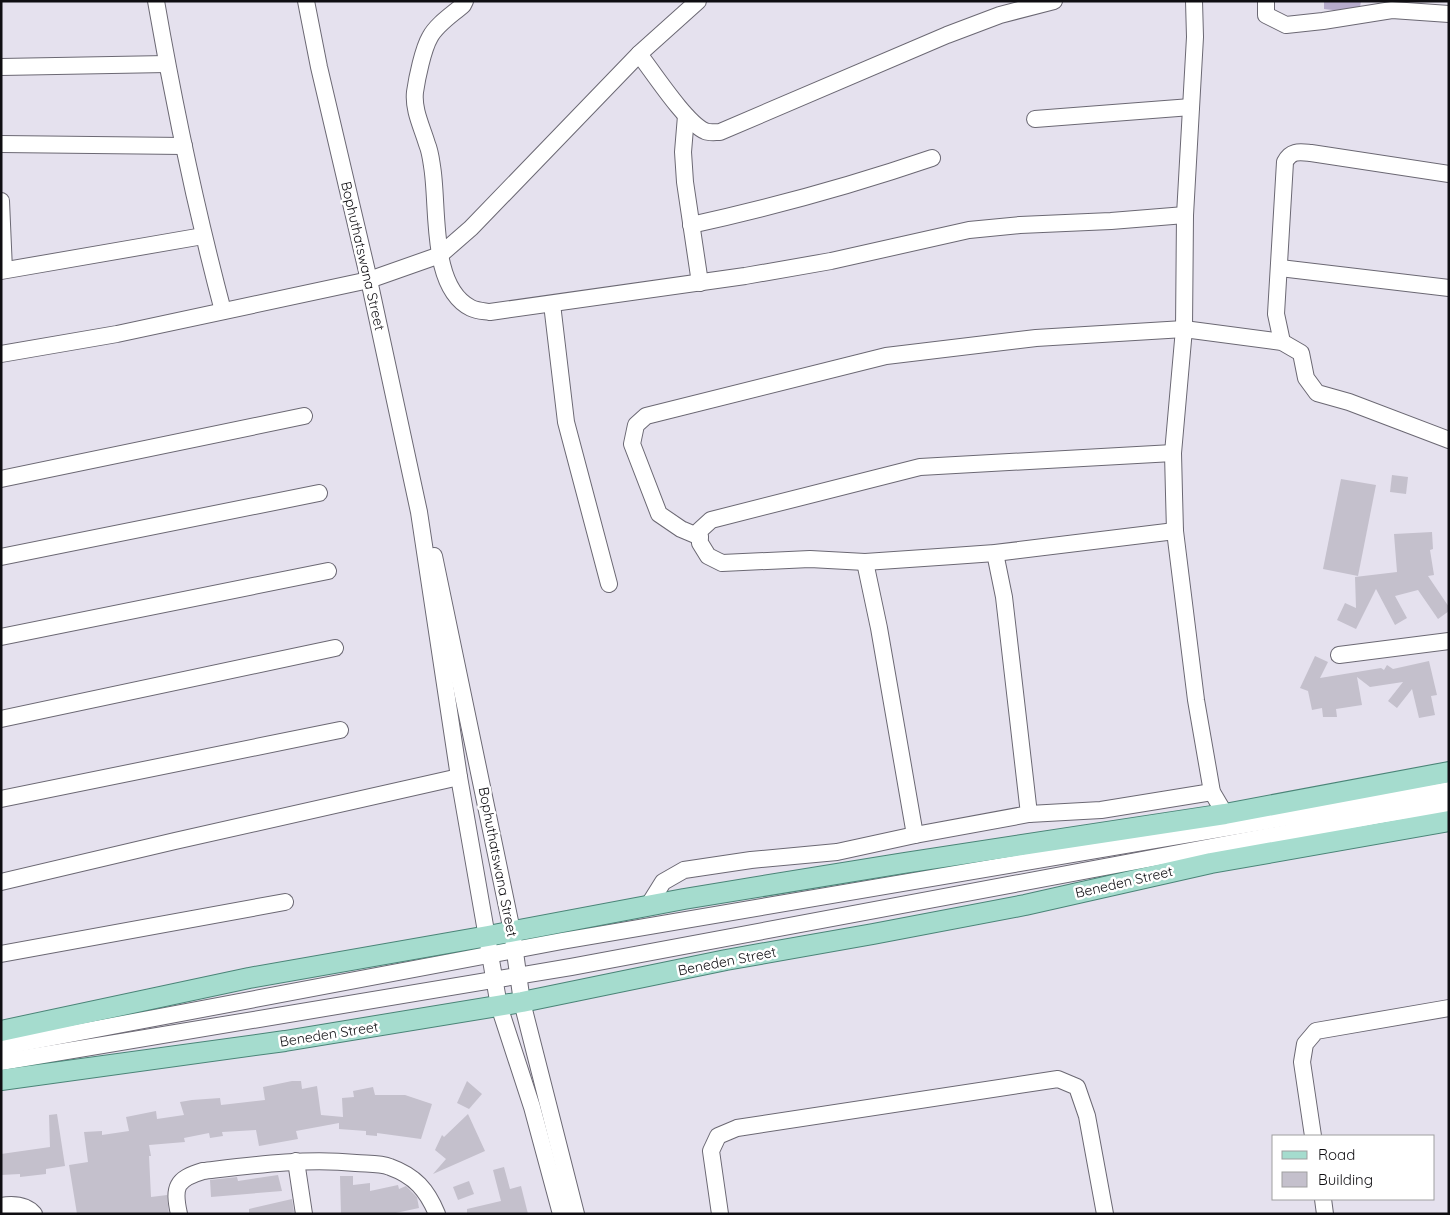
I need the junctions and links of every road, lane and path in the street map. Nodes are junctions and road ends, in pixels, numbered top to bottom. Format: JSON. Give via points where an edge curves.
{"nodes":[{"id":1,"x":156,"y":1,"type":"edge"},
{"id":2,"x":306,"y":1,"type":"edge"},
{"id":3,"x":465,"y":1,"type":"edge"},
{"id":4,"x":698,"y":1,"type":"edge"},
{"id":5,"x":1054,"y":1,"type":"edge"},
{"id":6,"x":1194,"y":1,"type":"edge"},
{"id":7,"x":1266,"y":1,"type":"edge"},
{"id":8,"x":1449,"y":14,"type":"edge"},
{"id":9,"x":639,"y":54,"type":"junction"},
{"id":10,"x":167,"y":64,"type":"junction"},
{"id":11,"x":1,"y":67,"type":"edge"},
{"id":12,"x":1191,"y":107,"type":"junction"},
{"id":13,"x":686,"y":116,"type":"junction"},
{"id":14,"x":1035,"y":119,"type":"dead end"},
{"id":15,"x":1,"y":144,"type":"edge"},
{"id":16,"x":184,"y":146,"type":"junction"},
{"id":17,"x":932,"y":158,"type":"dead end"},
{"id":18,"x":1449,"y":174,"type":"edge"},
{"id":19,"x":1,"y":202,"type":"edge"},
{"id":20,"x":1185,"y":215,"type":"junction"},
{"id":21,"x":691,"y":225,"type":"junction"},
{"id":22,"x":203,"y":236,"type":"junction"},
{"id":23,"x":440,"y":256,"type":"junction"},
{"id":24,"x":1280,"y":268,"type":"junction"},
{"id":25,"x":3,"y":270,"type":"edge"},
{"id":26,"x":370,"y":280,"type":"junction"},
{"id":27,"x":700,"y":283,"type":"junction"},
{"id":28,"x":1449,"y":288,"type":"edge"},
{"id":29,"x":552,"y":304,"type":"junction"},
{"id":30,"x":223,"y":311,"type":"junction"},
{"id":31,"x":1184,"y":329,"type":"junction"},
{"id":32,"x":1282,"y":342,"type":"junction"},
{"id":33,"x":1,"y":354,"type":"edge"},
{"id":34,"x":304,"y":416,"type":"dead end"},
{"id":35,"x":1449,"y":440,"type":"edge"},
{"id":36,"x":1173,"y":453,"type":"junction"},
{"id":37,"x":1,"y":479,"type":"edge"},
{"id":38,"x":319,"y":493,"type":"dead end"},
{"id":39,"x":419,"y":512,"type":"junction"},
{"id":40,"x":1175,"y":531,"type":"junction"},
{"id":41,"x":700,"y":537,"type":"junction"},
{"id":42,"x":995,"y":553,"type":"junction"},
{"id":43,"x":1,"y":557,"type":"edge"},
{"id":44,"x":865,"y":562,"type":"junction"},
{"id":45,"x":328,"y":570,"type":"dead end"},
{"id":46,"x":608,"y":584,"type":"dead end"},
{"id":47,"x":1,"y":638,"type":"edge"},
{"id":48,"x":1449,"y":641,"type":"edge"},
{"id":49,"x":335,"y":648,"type":"dead end"},
{"id":50,"x":1339,"y":655,"type":"dead end"},
{"id":51,"x":1,"y":719,"type":"edge"},
{"id":52,"x":340,"y":730,"type":"dead end"},
{"id":53,"x":1449,"y":772,"type":"edge"},
{"id":54,"x":459,"y":777,"type":"junction"},
{"id":55,"x":1449,"y":790,"type":"edge"},
{"id":56,"x":1212,"y":792,"type":"junction"},
{"id":57,"x":1,"y":799,"type":"edge"},
{"id":58,"x":1449,"y":804,"type":"edge"},
{"id":59,"x":1030,"y":814,"type":"junction"},
{"id":60,"x":1225,"y":814,"type":"junction"},
{"id":61,"x":1449,"y":821,"type":"edge"},
{"id":62,"x":914,"y":835,"type":"junction"},
{"id":63,"x":1,"y":882,"type":"edge"},
{"id":64,"x":285,"y":902,"type":"dead end"},
{"id":65,"x":648,"y":906,"type":"junction"},
{"id":66,"x":514,"y":941,"type":"junction"},
{"id":67,"x":490,"y":945,"type":"junction"},
{"id":68,"x":1,"y":954,"type":"edge"},
{"id":69,"x":518,"y":975,"type":"junction"},
{"id":70,"x":495,"y":980,"type":"junction"},
{"id":71,"x":522,"y":1002,"type":"junction"},
{"id":72,"x":499,"y":1006,"type":"junction"},
{"id":73,"x":1449,"y":1008,"type":"edge"},
{"id":74,"x":1,"y":1031,"type":"edge"},
{"id":75,"x":1,"y":1046,"type":"edge"},
{"id":76,"x":1,"y":1062,"type":"edge"},
{"id":77,"x":1,"y":1080,"type":"edge"},
{"id":78,"x":1313,"y":1135,"type":"edge"},
{"id":79,"x":296,"y":1161,"type":"junction"},
{"id":80,"x":1323,"y":1200,"type":"edge"},
{"id":81,"x":1,"y":1206,"type":"edge"},
{"id":82,"x":34,"y":1214,"type":"edge"},
{"id":83,"x":179,"y":1214,"type":"edge"},
{"id":84,"x":304,"y":1214,"type":"edge"},
{"id":85,"x":437,"y":1214,"type":"edge"},
{"id":86,"x":561,"y":1214,"type":"edge"},
{"id":87,"x":576,"y":1214,"type":"edge"},
{"id":88,"x":720,"y":1214,"type":"edge"},
{"id":89,"x":1105,"y":1214,"type":"edge"},
{"id":90,"x":1325,"y":1214,"type":"edge"}],
"edges":[{"from":1,"to":10,"type":"street"},
{"from":2,"to":26,"type":"street","name":"Bophuthatswana Street"},
{"from":3,"to":23,"type":"street","via":[[430,37],[415,94],[433,173]]},
{"from":4,"to":9,"type":"street"},
{"from":5,"to":13,"type":"street","via":[[1000,15],[947,34],[720,132],[706,132]]},
{"from":6,"to":12,"type":"street"},
{"from":7,"to":8,"type":"street","via":[[1266,15],[1286,25],[1392,10]]},
{"from":9,"to":13,"type":"street"},
{"from":9,"to":23,"type":"street"},
{"from":10,"to":11,"type":"street"},
{"from":10,"to":16,"type":"street"},
{"from":12,"to":14,"type":"street"},
{"from":12,"to":20,"type":"street"},
{"from":13,"to":21,"type":"street","via":[[683,152]]},
{"from":15,"to":16,"type":"street"},
{"from":16,"to":22,"type":"street"},
{"from":17,"to":21,"type":"street","via":[[868,180]]},
{"from":18,"to":24,"type":"street","via":[[1311,152],[1292,153],[1285,162]]},
{"from":19,"to":25,"type":"street"},
{"from":20,"to":27,"type":"street","via":[[969,230],[830,261]]},
{"from":20,"to":31,"type":"street"},
{"from":21,"to":27,"type":"street"},
{"from":22,"to":25,"type":"street"},
{"from":22,"to":30,"type":"street"},
{"from":23,"to":26,"type":"street"},
{"from":23,"to":29,"type":"street","via":[[448,282],[460,300],[472,309],[490,312]]},
{"from":24,"to":28,"type":"street"},
{"from":24,"to":32,"type":"street","via":[[1276,314]]},
{"from":26,"to":30,"type":"street"},
{"from":26,"to":39,"type":"street","name":"Bophuthatswana Street"},
{"from":27,"to":29,"type":"street"},
{"from":29,"to":46,"type":"street","via":[[566,422]]},
{"from":30,"to":33,"type":"street"},
{"from":31,"to":32,"type":"street"},
{"from":31,"to":36,"type":"street"},
{"from":31,"to":41,"type":"street","via":[[1036,338],[886,356],[646,416],[636,425],[632,444],[659,514]]},
{"from":32,"to":35,"type":"street","via":[[1301,353],[1306,378],[1317,394],[1349,402]]},
{"from":34,"to":37,"type":"street"},
{"from":36,"to":40,"type":"street"},
{"from":36,"to":41,"type":"street","via":[[920,467],[711,520],[699,531]]},
{"from":38,"to":43,"type":"street"},
{"from":39,"to":54,"type":"street","name":"Bophuthatswana Street"},
{"from":39,"to":66,"type":"street","name":"Bophuthatswana Street","via":[[436,562]]},
{"from":40,"to":42,"type":"street"},
{"from":40,"to":56,"type":"street","via":[[1188,642]]},
{"from":41,"to":44,"type":"street","via":[[708,556],[722,563],[810,559]]},
{"from":42,"to":44,"type":"street"},
{"from":42,"to":59,"type":"street","via":[[1004,597]]},
{"from":44,"to":62,"type":"street"},
{"from":45,"to":47,"type":"street"},
{"from":48,"to":50,"type":"street"},
{"from":49,"to":51,"type":"street"},
{"from":52,"to":57,"type":"street"},
{"from":53,"to":60,"type":"main road"},
{"from":54,"to":63,"type":"street"},
{"from":54,"to":67,"type":"street","name":"Bophuthatswana Street"},
{"from":55,"to":66,"type":"street"},
{"from":56,"to":59,"type":"street","via":[[1101,810]]},
{"from":56,"to":60,"type":"street"},
{"from":58,"to":69,"type":"street"},
{"from":59,"to":62,"type":"street"},
{"from":60,"to":65,"type":"main road"},
{"from":61,"to":71,"type":"main road","name":"Beneden Street","via":[[1211,863],[1026,905],[726,960]]},
{"from":62,"to":65,"type":"street","via":[[837,852],[684,870],[663,882]]},
{"from":64,"to":68,"type":"street"},
{"from":65,"to":66,"type":"main road"},
{"from":66,"to":67,"type":"main road"},
{"from":66,"to":69,"type":"street","name":"Bophuthatswana Street"},
{"from":67,"to":70,"type":"street","name":"Bophuthatswana Street"},
{"from":67,"to":74,"type":"main road","via":[[249,978]]},
{"from":67,"to":75,"type":"street"},
{"from":69,"to":70,"type":"street"},
{"from":69,"to":71,"type":"street","name":"Bophuthatswana Street"},
{"from":70,"to":72,"type":"street","name":"Bophuthatswana Street"},
{"from":70,"to":76,"type":"street"},
{"from":71,"to":72,"type":"main road","name":"Beneden Street"},
{"from":71,"to":87,"type":"street","name":"Bophuthatswana Street"},
{"from":72,"to":77,"type":"main road","name":"Beneden Street","via":[[285,1041]]},
{"from":72,"to":86,"type":"street","name":"Bophuthatswana Street","via":[[532,1107]]},
{"from":73,"to":78,"type":"street","via":[[1316,1032],[1305,1044],[1302,1062]]},
{"from":79,"to":83,"type":"street","via":[[203,1170],[193,1174],[177,1188]]},
{"from":79,"to":84,"type":"street"},
{"from":79,"to":85,"type":"street","via":[[389,1166],[419,1184],[430,1197]]},
{"from":80,"to":90,"type":"street"},
{"from":81,"to":82,"type":"street","via":[[21,1206]]},
{"from":88,"to":89,"type":"street","via":[[711,1151],[718,1136],[737,1128],[1058,1079],[1077,1087],[1080,1094]]}]}
